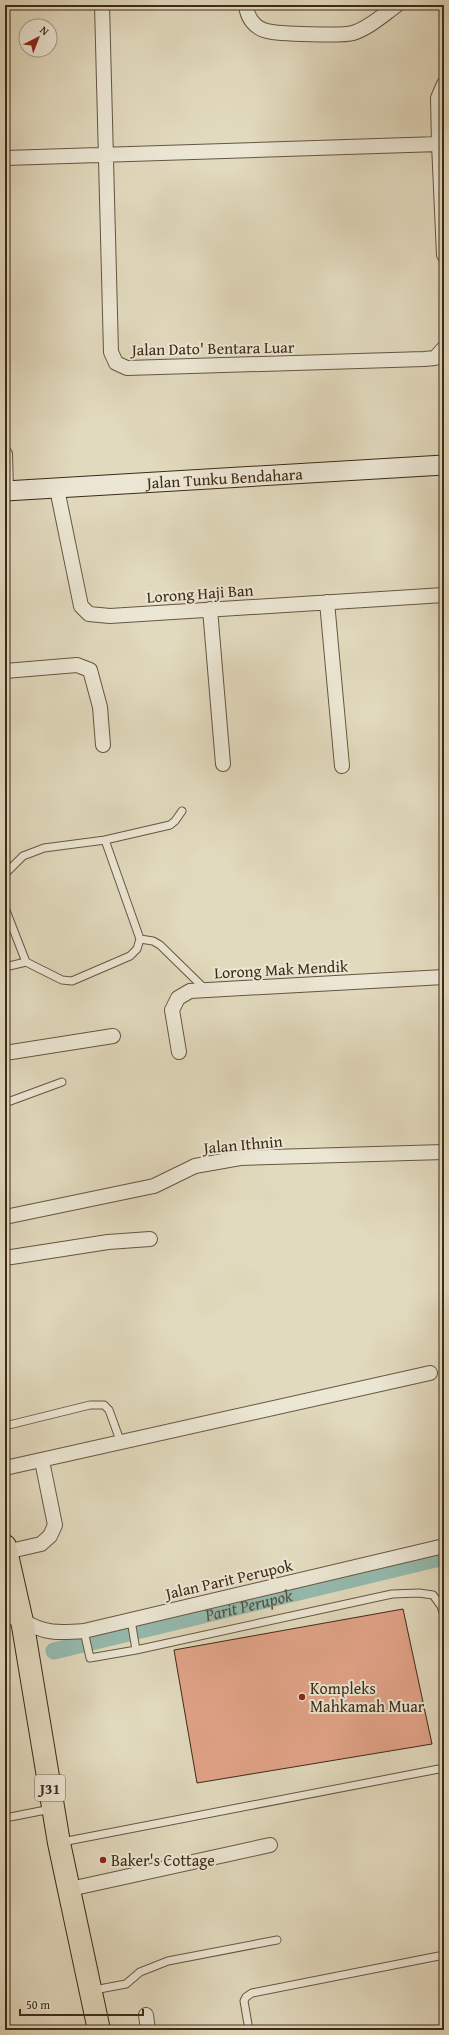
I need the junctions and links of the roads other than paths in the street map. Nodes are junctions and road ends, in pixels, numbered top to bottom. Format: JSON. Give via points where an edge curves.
{"nodes":[{"id":1,"x":102,"y":5,"type":"edge"},
{"id":2,"x":246,"y":5,"type":"edge"},
{"id":3,"x":397,"y":5,"type":"edge"},
{"id":4,"x":444,"y":84,"type":"edge"},
{"id":5,"x":438,"y":144,"type":"junction"},
{"id":6,"x":106,"y":155,"type":"junction"},
{"id":7,"x":5,"y":158,"type":"edge"},
{"id":8,"x":444,"y":255,"type":"edge"},
{"id":9,"x":444,"y":348,"type":"edge"},
{"id":10,"x":5,"y":454,"type":"edge"},
{"id":11,"x":444,"y":465,"type":"edge"},
{"id":12,"x":57,"y":489,"type":"junction"},
{"id":13,"x":6,"y":491,"type":"edge"},
{"id":14,"x":444,"y":595,"type":"edge"},
{"id":15,"x":327,"y":602,"type":"junction"},
{"id":16,"x":210,"y":609,"type":"junction"},
{"id":17,"x":5,"y":671,"type":"edge"},
{"id":18,"x":103,"y":745,"type":"dead end"},
{"id":19,"x":223,"y":764,"type":"dead end"},
{"id":20,"x":342,"y":766,"type":"dead end"},
{"id":21,"x":182,"y":811,"type":"dead end"},
{"id":22,"x":105,"y":840,"type":"junction"},
{"id":23,"x":5,"y":874,"type":"edge"},
{"id":24,"x":5,"y":908,"type":"edge"},
{"id":25,"x":140,"y":939,"type":"junction"},
{"id":26,"x":26,"y":962,"type":"junction"},
{"id":27,"x":5,"y":967,"type":"edge"},
{"id":28,"x":444,"y":977,"type":"edge"},
{"id":29,"x":206,"y":990,"type":"junction"},
{"id":30,"x":113,"y":1036,"type":"dead end"},
{"id":31,"x":179,"y":1052,"type":"dead end"},
{"id":32,"x":5,"y":1054,"type":"edge"},
{"id":33,"x":62,"y":1082,"type":"dead end"},
{"id":34,"x":5,"y":1103,"type":"edge"},
{"id":35,"x":444,"y":1152,"type":"edge"},
{"id":36,"x":5,"y":1217,"type":"edge"},
{"id":37,"x":150,"y":1238,"type":"dead end"},
{"id":38,"x":5,"y":1258,"type":"edge"},
{"id":39,"x":430,"y":1373,"type":"dead end"},
{"id":40,"x":5,"y":1426,"type":"edge"},
{"id":41,"x":121,"y":1443,"type":"junction"},
{"id":42,"x":42,"y":1461,"type":"junction"},
{"id":43,"x":5,"y":1468,"type":"edge"},
{"id":44,"x":444,"y":1546,"type":"edge"},
{"id":45,"x":6,"y":1549,"type":"edge"},
{"id":46,"x":15,"y":1615,"type":"edge"},
{"id":47,"x":444,"y":1615,"type":"edge"},
{"id":48,"x":131,"y":1620,"type":"junction"},
{"id":49,"x":84,"y":1631,"type":"junction"},
{"id":50,"x":136,"y":1650,"type":"junction"},
{"id":51,"x":444,"y":1768,"type":"edge"},
{"id":52,"x":53,"y":1809,"type":"junction"},
{"id":53,"x":5,"y":1818,"type":"edge"},
{"id":54,"x":60,"y":1842,"type":"junction"},
{"id":55,"x":270,"y":1845,"type":"dead end"},
{"id":56,"x":70,"y":1889,"type":"junction"},
{"id":57,"x":277,"y":1940,"type":"dead end"},
{"id":58,"x":444,"y":1955,"type":"edge"},
{"id":59,"x":91,"y":1990,"type":"junction"},
{"id":60,"x":146,"y":2014,"type":"dead end"},
{"id":61,"x":98,"y":2030,"type":"edge"},
{"id":62,"x":148,"y":2030,"type":"edge"},
{"id":63,"x":249,"y":2030,"type":"edge"}],
"edges":[{"from":1,"to":6,"type":"street","name":"Jalan Dato' Bentara Luar"},
{"from":2,"to":3,"type":"street","via":[[247,15],[254,24],[267,31],[340,35],[352,34],[365,28]]},
{"from":4,"to":5,"type":"street","via":[[438,98]]},
{"from":5,"to":6,"type":"street"},
{"from":5,"to":8,"type":"street"},
{"from":6,"to":7,"type":"street"},
{"from":6,"to":9,"type":"street","name":"Jalan Dato' Bentara Luar","via":[[110,352],[116,363],[127,368],[424,359],[435,358]]},
{"from":10,"to":13,"type":"street"},
{"from":11,"to":12,"type":"street","name":"Jalan Tunku Bendahara"},
{"from":12,"to":13,"type":"street","name":"Jalan Tunku Bendahara"},
{"from":12,"to":16,"type":"street","name":"Lorong Haji Ban","via":[[81,606],[89,614],[110,616]]},
{"from":14,"to":15,"type":"street","name":"Lorong Haji Ban"},
{"from":15,"to":16,"type":"street","name":"Lorong Haji Ban"},
{"from":15,"to":20,"type":"street"},
{"from":16,"to":19,"type":"street"},
{"from":17,"to":18,"type":"street","via":[[77,665],[90,670],[100,707]]},
{"from":21,"to":22,"type":"lane","via":[[170,825]]},
{"from":22,"to":23,"type":"lane","via":[[44,848],[23,856]]},
{"from":22,"to":25,"type":"lane"},
{"from":24,"to":26,"type":"lane"},
{"from":25,"to":26,"type":"lane","via":[[137,949],[130,956],[72,981],[62,980]]},
{"from":25,"to":29,"type":"lane","via":[[160,945]]},
{"from":26,"to":27,"type":"lane"},
{"from":28,"to":29,"type":"street","name":"Lorong Mak Mendik"},
{"from":29,"to":31,"type":"street","name":"Lorong Mak Mendik","via":[[190,991],[178,998],[172,1010]]},
{"from":30,"to":32,"type":"street"},
{"from":33,"to":34,"type":"lane"},
{"from":35,"to":36,"type":"street","name":"Jalan Ithnin","via":[[240,1158],[195,1166],[154,1186]]},
{"from":37,"to":38,"type":"street"},
{"from":39,"to":41,"type":"street"},
{"from":40,"to":41,"type":"lane","via":[[90,1405],[104,1405],[110,1410]]},
{"from":41,"to":42,"type":"street"},
{"from":42,"to":43,"type":"street"},
{"from":42,"to":45,"type":"street","via":[[55,1525],[50,1536],[41,1544]]},
{"from":44,"to":48,"type":"street","name":"Jalan Parit Perupok"},
{"from":45,"to":46,"type":"main road","number":"J31"},
{"from":46,"to":49,"type":"street","name":"Jalan Parit Perupok","via":[[37,1629]]},
{"from":46,"to":52,"type":"main road","number":"J31"},
{"from":47,"to":50,"type":"lane","via":[[433,1595],[419,1592],[392,1594]]},
{"from":48,"to":49,"type":"street","name":"Jalan Parit Perupok"},
{"from":48,"to":50,"type":"lane"},
{"from":49,"to":50,"type":"lane","via":[[90,1658]]},
{"from":51,"to":54,"type":"lane"},
{"from":52,"to":53,"type":"lane"},
{"from":52,"to":54,"type":"main road","number":"J31"},
{"from":54,"to":56,"type":"main road","number":"J31"},
{"from":55,"to":56,"type":"street"},
{"from":56,"to":59,"type":"main road","number":"J31"},
{"from":57,"to":59,"type":"lane","via":[[168,1961],[140,1972],[126,1984]]},
{"from":58,"to":63,"type":"lane","via":[[252,1993],[244,2001]]},
{"from":59,"to":61,"type":"main road","number":"J31"},
{"from":60,"to":62,"type":"street"}]}
